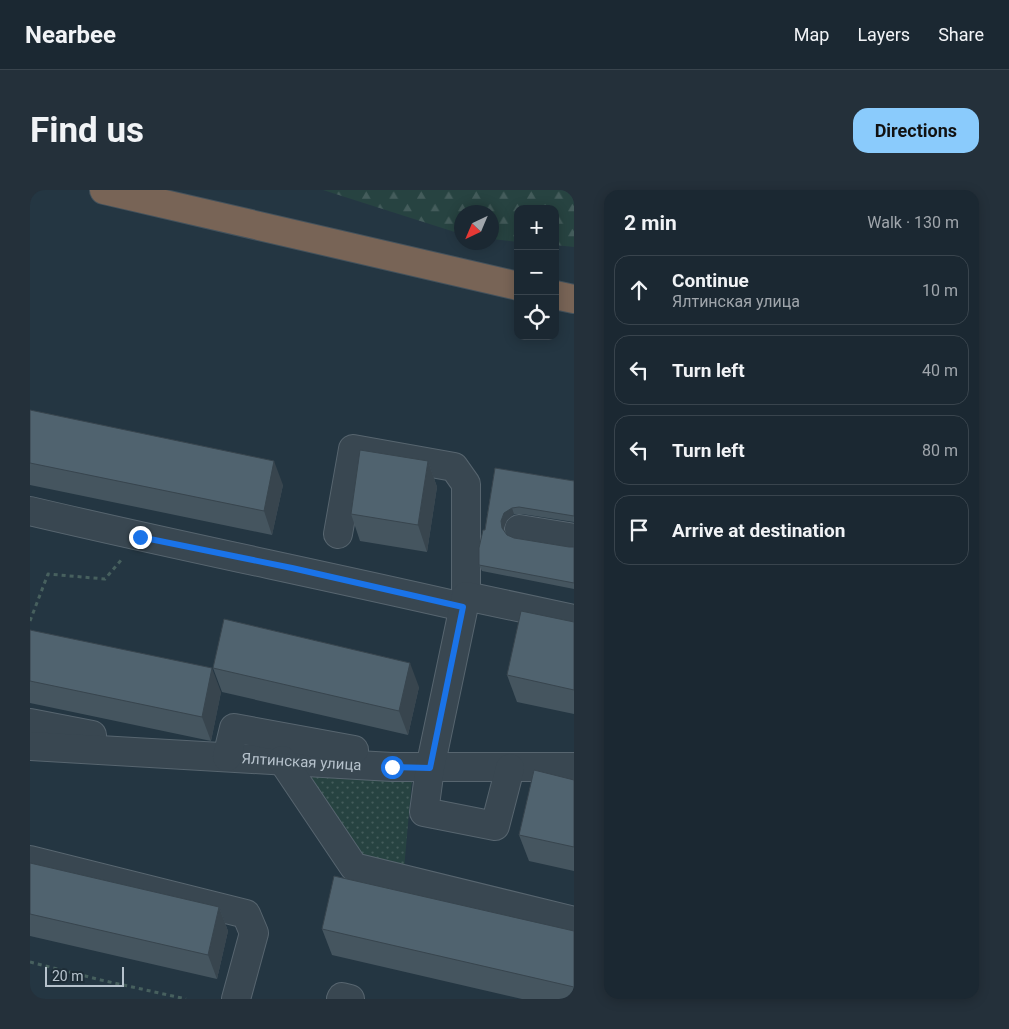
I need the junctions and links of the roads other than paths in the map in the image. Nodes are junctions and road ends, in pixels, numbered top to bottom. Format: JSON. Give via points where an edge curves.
{"nodes":[{"id":1,"x":104,"y":190,"type":"edge"},
{"id":2,"x":514,"y":285,"type":"edge"},
{"id":3,"x":559,"y":296,"type":"edge"},
{"id":4,"x":574,"y":299,"type":"edge"},
{"id":5,"x":30,"y":511,"type":"edge"},
{"id":6,"x":519,"y":528,"type":"dead end"},
{"id":7,"x":338,"y":534,"type":"dead end"},
{"id":8,"x":574,"y":538,"type":"edge"},
{"id":9,"x":465,"y":601,"type":"junction"},
{"id":10,"x":574,"y":619,"type":"edge"},
{"id":11,"x":30,"y":723,"type":"edge"},
{"id":12,"x":30,"y":746,"type":"edge"},
{"id":13,"x":194,"y":755,"type":"junction"},
{"id":14,"x":227,"y":757,"type":"junction"},
{"id":15,"x":282,"y":760,"type":"junction"},
{"id":16,"x":392,"y":767,"type":"junction"},
{"id":17,"x":430,"y":768,"type":"junction"},
{"id":18,"x":510,"y":768,"type":"junction"},
{"id":19,"x":574,"y":768,"type":"edge"},
{"id":20,"x":30,"y":860,"type":"edge"},
{"id":21,"x":574,"y":921,"type":"edge"},
{"id":22,"x":236,"y":999,"type":"edge"},
{"id":23,"x":341,"y":999,"type":"edge"},
{"id":24,"x":350,"y":999,"type":"edge"}],
"edges":[{"from":1,"to":2,"type":"highway"},
{"from":3,"to":4,"type":"highway"},
{"from":5,"to":9,"type":"lane","via":[[140,537]]},
{"from":6,"to":8,"type":"lane"},
{"from":7,"to":9,"type":"lane","via":[[353,449],[454,467],[466,484]]},
{"from":9,"to":10,"type":"lane"},
{"from":9,"to":17,"type":"lane"},
{"from":11,"to":13,"type":"lane"},
{"from":12,"to":13,"type":"lane","name":"Ялтинская улица"},
{"from":13,"to":14,"type":"lane","name":"Ялтинская улица"},
{"from":14,"to":15,"type":"lane","name":"Ялтинская улица"},
{"from":14,"to":16,"type":"lane","via":[[234,728],[392,758]]},
{"from":15,"to":16,"type":"lane","name":"Ялтинская улица"},
{"from":15,"to":21,"type":"lane","via":[[354,867]]},
{"from":16,"to":17,"type":"lane","name":"Ялтинская улица"},
{"from":17,"to":18,"type":"lane","name":"Ялтинская улица"},
{"from":17,"to":18,"type":"lane","via":[[424,812],[495,826]]},
{"from":18,"to":19,"type":"lane","name":"Ялтинская улица"},
{"from":20,"to":22,"type":"lane","via":[[246,914],[254,934]]},
{"from":23,"to":24,"type":"lane"}]}
